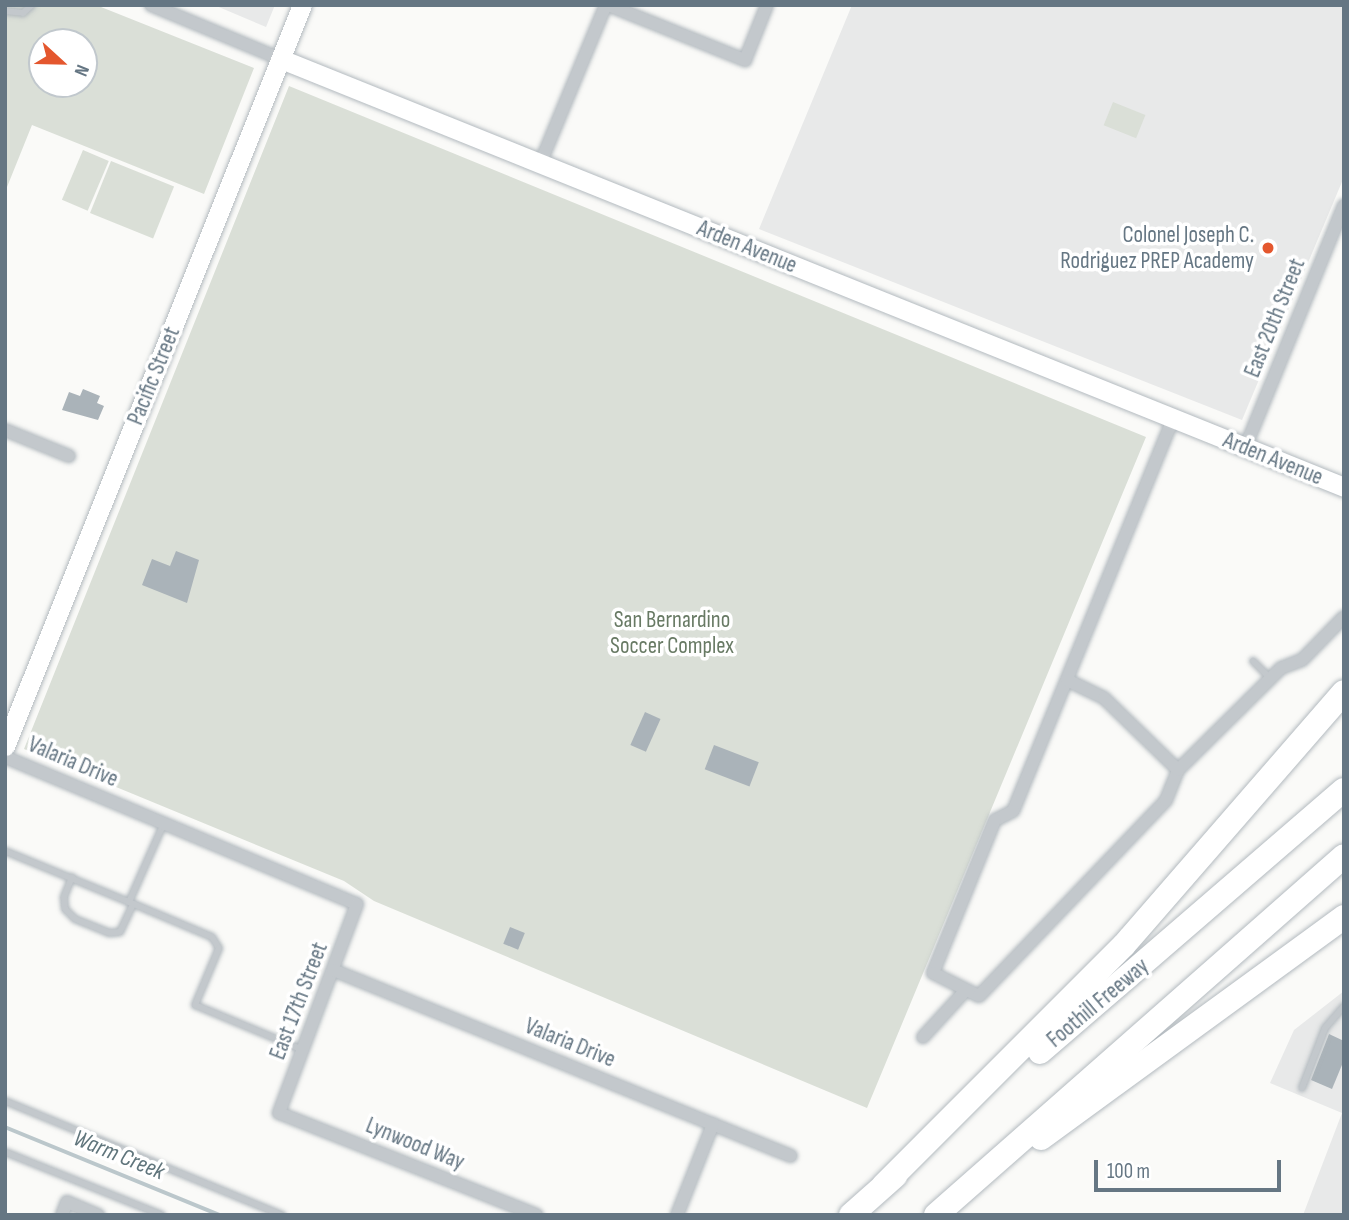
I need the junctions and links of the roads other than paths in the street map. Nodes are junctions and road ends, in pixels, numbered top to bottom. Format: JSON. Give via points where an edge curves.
{"nodes":[{"id":1,"x":32,"y":5,"type":"edge"},
{"id":2,"x":151,"y":5,"type":"edge"},
{"id":3,"x":302,"y":5,"type":"edge"},
{"id":4,"x":607,"y":5,"type":"edge"},
{"id":5,"x":767,"y":5,"type":"edge"},
{"id":6,"x":5,"y":11,"type":"edge"},
{"id":7,"x":281,"y":59,"type":"junction"},
{"id":8,"x":540,"y":164,"type":"junction"},
{"id":9,"x":1344,"y":205,"type":"edge"},
{"id":10,"x":1173,"y":419,"type":"junction"},
{"id":11,"x":5,"y":430,"type":"edge"},
{"id":12,"x":1245,"y":448,"type":"junction"},
{"id":13,"x":69,"y":456,"type":"dead end"},
{"id":14,"x":1344,"y":487,"type":"edge"},
{"id":15,"x":1344,"y":617,"type":"edge"},
{"id":16,"x":1253,"y":661,"type":"dead end"},
{"id":17,"x":1270,"y":678,"type":"junction"},
{"id":18,"x":1067,"y":680,"type":"junction"},
{"id":19,"x":1344,"y":692,"type":"edge"},
{"id":20,"x":5,"y":746,"type":"edge"},
{"id":21,"x":5,"y":757,"type":"edge"},
{"id":22,"x":1178,"y":770,"type":"junction"},
{"id":23,"x":1344,"y":789,"type":"edge"},
{"id":24,"x":164,"y":823,"type":"junction"},
{"id":25,"x":5,"y":850,"type":"edge"},
{"id":26,"x":1344,"y":856,"type":"edge"},
{"id":27,"x":72,"y":877,"type":"junction"},
{"id":28,"x":131,"y":903,"type":"junction"},
{"id":29,"x":358,"y":904,"type":"joint"},
{"id":30,"x":1344,"y":917,"type":"edge"},
{"id":31,"x":333,"y":970,"type":"junction"},
{"id":32,"x":966,"y":990,"type":"junction"},
{"id":33,"x":1344,"y":1006,"type":"edge"},
{"id":34,"x":923,"y":1037,"type":"dead end"},
{"id":35,"x":303,"y":1050,"type":"junction"},
{"id":36,"x":1302,"y":1088,"type":"dead end"},
{"id":37,"x":5,"y":1101,"type":"edge"},
{"id":38,"x":279,"y":1113,"type":"joint"},
{"id":39,"x":713,"y":1124,"type":"junction"},
{"id":40,"x":5,"y":1152,"type":"edge"},
{"id":41,"x":791,"y":1156,"type":"dead end"},
{"id":42,"x":993,"y":1162,"type":"junction"},
{"id":43,"x":884,"y":1185,"type":"junction"},
{"id":44,"x":64,"y":1208,"type":"edge"},
{"id":45,"x":97,"y":1215,"type":"edge"},
{"id":46,"x":162,"y":1215,"type":"edge"},
{"id":47,"x":282,"y":1215,"type":"edge"},
{"id":48,"x":536,"y":1215,"type":"edge"},
{"id":49,"x":677,"y":1215,"type":"edge"},
{"id":50,"x":851,"y":1215,"type":"edge"},
{"id":51,"x":936,"y":1215,"type":"edge"}],
"edges":[{"from":1,"to":6,"type":"lane","via":[[23,13]]},
{"from":2,"to":7,"type":"street","name":"Arden Avenue"},
{"from":3,"to":7,"type":"street","name":"Pacific Street"},
{"from":4,"to":5,"type":"street","via":[[745,60]]},
{"from":4,"to":8,"type":"street"},
{"from":7,"to":8,"type":"street","name":"Arden Avenue"},
{"from":7,"to":20,"type":"street","name":"Pacific Street"},
{"from":8,"to":10,"type":"street","name":"Arden Avenue"},
{"from":9,"to":12,"type":"street","name":"East 20th Street"},
{"from":10,"to":12,"type":"street","name":"Arden Avenue"},
{"from":10,"to":18,"type":"street"},
{"from":11,"to":13,"type":"street"},
{"from":12,"to":14,"type":"street","name":"Arden Avenue"},
{"from":15,"to":17,"type":"street","via":[[1302,660]]},
{"from":16,"to":17,"type":"lane"},
{"from":17,"to":22,"type":"street"},
{"from":18,"to":22,"type":"street","via":[[1104,698]]},
{"from":18,"to":32,"type":"street","via":[[1013,811],[995,820],[933,973]]},
{"from":19,"to":43,"type":"highway","via":[[1124,945]]},
{"from":21,"to":24,"type":"street","name":"Valaria Drive"},
{"from":22,"to":32,"type":"street","via":[[1166,800],[979,996]]},
{"from":23,"to":43,"type":"highway","name":"Foothill Freeway"},
{"from":24,"to":28,"type":"lane"},
{"from":24,"to":29,"type":"street","name":"Valaria Drive"},
{"from":25,"to":27,"type":"lane"},
{"from":26,"to":42,"type":"highway"},
{"from":27,"to":28,"type":"lane"},
{"from":27,"to":28,"type":"lane","via":[[64,897],[65,909],[75,919],[108,933],[120,932]]},
{"from":28,"to":35,"type":"lane","via":[[212,937],[219,948],[195,1005]]},
{"from":29,"to":31,"type":"street","name":"East 17th Street"},
{"from":30,"to":42,"type":"highway","via":[[1046,1136]]},
{"from":31,"to":35,"type":"street","name":"East 17th Street"},
{"from":31,"to":39,"type":"street","name":"Valaria Drive"},
{"from":32,"to":34,"type":"street"},
{"from":33,"to":36,"type":"lane","via":[[1325,1028]]},
{"from":35,"to":38,"type":"street","name":"East 17th Street"},
{"from":37,"to":47,"type":"lane"},
{"from":38,"to":48,"type":"street","name":"Lynwood Way"},
{"from":39,"to":41,"type":"street","name":"Valaria Drive"},
{"from":39,"to":49,"type":"street"},
{"from":40,"to":46,"type":"lane"},
{"from":42,"to":51,"type":"highway"},
{"from":43,"to":50,"type":"highway","name":"Foothill Freeway"},
{"from":44,"to":45,"type":"street"}]}
